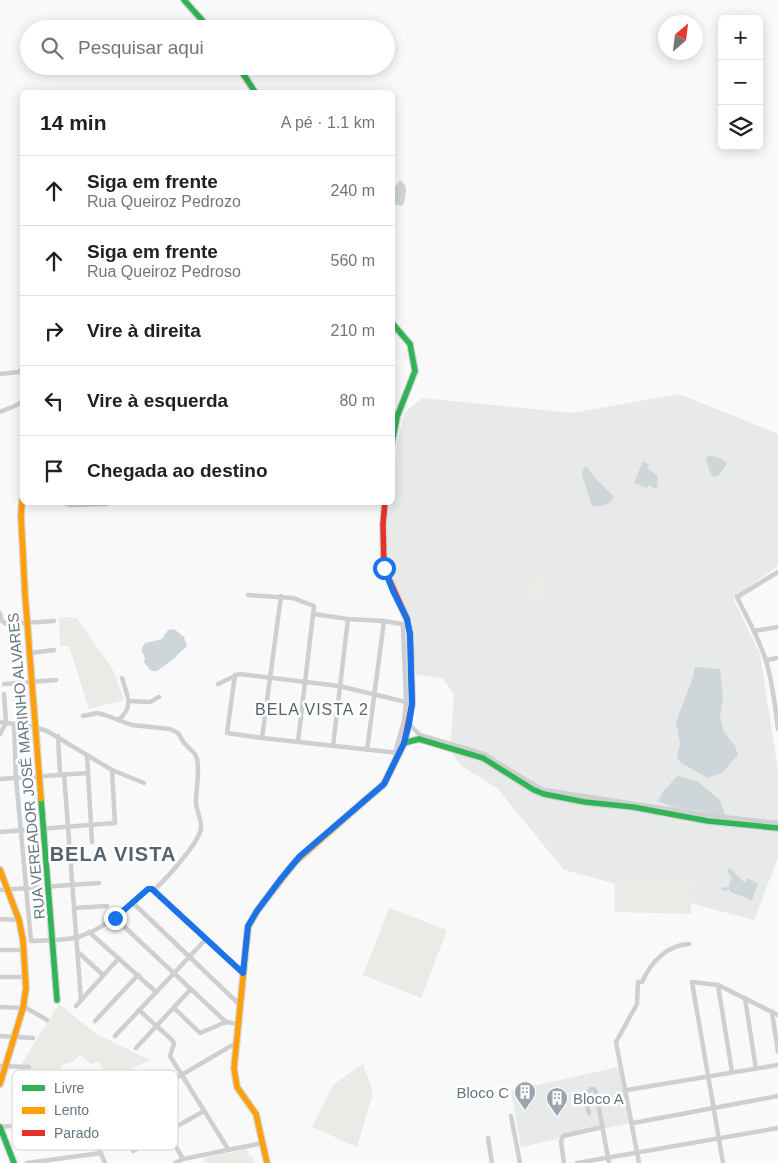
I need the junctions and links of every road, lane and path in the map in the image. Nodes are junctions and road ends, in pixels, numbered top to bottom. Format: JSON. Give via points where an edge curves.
{"nodes":[{"id":1,"x":184,"y":0,"type":"edge"},
{"id":2,"x":202,"y":20,"type":"edge"},
{"id":3,"x":244,"y":75,"type":"edge"},
{"id":4,"x":254,"y":90,"type":"edge"},
{"id":5,"x":395,"y":326,"type":"edge"},
{"id":6,"x":20,"y":371,"type":"edge"},
{"id":7,"x":0,"y":374,"type":"edge"},
{"id":8,"x":20,"y":403,"type":"edge"},
{"id":9,"x":0,"y":412,"type":"edge"},
{"id":10,"x":395,"y":428,"type":"edge"},
{"id":11,"x":22,"y":505,"type":"edge"},
{"id":12,"x":385,"y":505,"type":"edge"},
{"id":13,"x":778,"y":572,"type":"edge"},
{"id":14,"x":248,"y":595,"type":"dead end"},
{"id":15,"x":281,"y":596,"type":"junction"},
{"id":16,"x":0,"y":613,"type":"edge"},
{"id":17,"x":314,"y":614,"type":"junction"},
{"id":18,"x":348,"y":619,"type":"junction"},
{"id":19,"x":54,"y":621,"type":"dead end"},
{"id":20,"x":384,"y":621,"type":"junction"},
{"id":21,"x":28,"y":622,"type":"junction"},
{"id":22,"x":778,"y":627,"type":"edge"},
{"id":23,"x":754,"y":630,"type":"junction"},
{"id":24,"x":54,"y":650,"type":"dead end"},
{"id":25,"x":30,"y":653,"type":"junction"},
{"id":26,"x":778,"y":658,"type":"edge"},
{"id":27,"x":766,"y":660,"type":"junction"},
{"id":28,"x":235,"y":675,"type":"junction"},
{"id":29,"x":270,"y":677,"type":"junction"},
{"id":30,"x":122,"y":678,"type":"dead end"},
{"id":31,"x":56,"y":680,"type":"dead end"},
{"id":32,"x":305,"y":681,"type":"junction"},
{"id":33,"x":32,"y":682,"type":"junction"},
{"id":34,"x":4,"y":684,"type":"dead end"},
{"id":35,"x":218,"y":684,"type":"dead end"},
{"id":36,"x":339,"y":686,"type":"junction"},
{"id":37,"x":776,"y":690,"type":"edge"},
{"id":38,"x":4,"y":694,"type":"dead end"},
{"id":39,"x":375,"y":695,"type":"junction"},
{"id":40,"x":159,"y":697,"type":"dead end"},
{"id":41,"x":129,"y":701,"type":"junction"},
{"id":42,"x":409,"y":703,"type":"junction"},
{"id":43,"x":83,"y":716,"type":"dead end"},
{"id":44,"x":118,"y":720,"type":"junction"},
{"id":45,"x":777,"y":720,"type":"edge"},
{"id":46,"x":0,"y":722,"type":"edge"},
{"id":47,"x":6,"y":723,"type":"junction"},
{"id":48,"x":14,"y":724,"type":"junction"},
{"id":49,"x":409,"y":724,"type":"junction"},
{"id":50,"x":35,"y":727,"type":"junction"},
{"id":51,"x":778,"y":730,"type":"edge"},
{"id":52,"x":0,"y":734,"type":"edge"},
{"id":53,"x":58,"y":736,"type":"junction"},
{"id":54,"x":262,"y":738,"type":"junction"},
{"id":55,"x":298,"y":742,"type":"junction"},
{"id":56,"x":404,"y":743,"type":"junction"},
{"id":57,"x":333,"y":746,"type":"junction"},
{"id":58,"x":367,"y":750,"type":"junction"},
{"id":59,"x":397,"y":753,"type":"junction"},
{"id":60,"x":87,"y":755,"type":"junction"},
{"id":61,"x":112,"y":770,"type":"junction"},
{"id":62,"x":88,"y":772,"type":"junction"},
{"id":63,"x":62,"y":774,"type":"junction"},
{"id":64,"x":40,"y":776,"type":"junction"},
{"id":65,"x":16,"y":778,"type":"junction"},
{"id":66,"x":0,"y":779,"type":"edge"},
{"id":67,"x":144,"y":783,"type":"dead end"},
{"id":68,"x":778,"y":823,"type":"edge"},
{"id":69,"x":92,"y":825,"type":"junction"},
{"id":70,"x":68,"y":827,"type":"junction"},
{"id":71,"x":44,"y":829,"type":"junction"},
{"id":72,"x":778,"y":829,"type":"edge"},
{"id":73,"x":22,"y":830,"type":"junction"},
{"id":74,"x":0,"y":832,"type":"edge"},
{"id":75,"x":92,"y":842,"type":"dead end"},
{"id":76,"x":90,"y":860,"type":"dead end"},
{"id":77,"x":70,"y":862,"type":"junction"},
{"id":78,"x":0,"y":870,"type":"edge"},
{"id":79,"x":99,"y":883,"type":"dead end"},
{"id":80,"x":72,"y":885,"type":"junction"},
{"id":81,"x":49,"y":886,"type":"junction"},
{"id":82,"x":26,"y":888,"type":"junction"},
{"id":83,"x":0,"y":890,"type":"edge"},
{"id":84,"x":154,"y":890,"type":"junction"},
{"id":85,"x":8,"y":891,"type":"junction"},
{"id":86,"x":132,"y":902,"type":"junction"},
{"id":87,"x":107,"y":906,"type":"dead end"},
{"id":88,"x":74,"y":908,"type":"junction"},
{"id":89,"x":115,"y":918,"type":"junction"},
{"id":90,"x":0,"y":919,"type":"edge"},
{"id":91,"x":19,"y":920,"type":"junction"},
{"id":92,"x":89,"y":932,"type":"junction"},
{"id":93,"x":77,"y":937,"type":"junction"},
{"id":94,"x":52,"y":939,"type":"junction"},
{"id":95,"x":206,"y":939,"type":"junction"},
{"id":96,"x":689,"y":944,"type":"dead end"},
{"id":97,"x":0,"y":950,"type":"edge"},
{"id":98,"x":24,"y":950,"type":"junction"},
{"id":99,"x":78,"y":952,"type":"junction"},
{"id":100,"x":189,"y":956,"type":"junction"},
{"id":101,"x":119,"y":958,"type":"junction"},
{"id":102,"x":243,"y":973,"type":"junction"},
{"id":103,"x":173,"y":974,"type":"junction"},
{"id":104,"x":103,"y":975,"type":"junction"},
{"id":105,"x":138,"y":975,"type":"junction"},
{"id":106,"x":0,"y":977,"type":"edge"},
{"id":107,"x":25,"y":978,"type":"junction"},
{"id":108,"x":718,"y":986,"type":"junction"},
{"id":109,"x":190,"y":990,"type":"junction"},
{"id":110,"x":156,"y":992,"type":"junction"},
{"id":111,"x":745,"y":998,"type":"junction"},
{"id":112,"x":57,"y":1000,"type":"dead end"},
{"id":113,"x":81,"y":1000,"type":"junction"},
{"id":114,"x":240,"y":1004,"type":"junction"},
{"id":115,"x":76,"y":1006,"type":"dead end"},
{"id":116,"x":0,"y":1007,"type":"edge"},
{"id":117,"x":23,"y":1007,"type":"junction"},
{"id":118,"x":174,"y":1008,"type":"junction"},
{"id":119,"x":139,"y":1010,"type":"junction"},
{"id":120,"x":772,"y":1012,"type":"junction"},
{"id":121,"x":778,"y":1015,"type":"edge"},
{"id":122,"x":47,"y":1020,"type":"dead end"},
{"id":123,"x":96,"y":1021,"type":"dead end"},
{"id":124,"x":226,"y":1022,"type":"junction"},
{"id":125,"x":238,"y":1024,"type":"junction"},
{"id":126,"x":156,"y":1026,"type":"junction"},
{"id":127,"x":0,"y":1036,"type":"edge"},
{"id":128,"x":115,"y":1036,"type":"dead end"},
{"id":129,"x":13,"y":1037,"type":"junction"},
{"id":130,"x":32,"y":1038,"type":"dead end"},
{"id":131,"x":236,"y":1043,"type":"junction"},
{"id":132,"x":136,"y":1048,"type":"dead end"},
{"id":133,"x":778,"y":1052,"type":"edge"},
{"id":134,"x":778,"y":1065,"type":"edge"},
{"id":135,"x":2,"y":1066,"type":"edge"},
{"id":136,"x":29,"y":1067,"type":"dead end"},
{"id":137,"x":756,"y":1069,"type":"junction"},
{"id":138,"x":732,"y":1072,"type":"junction"},
{"id":139,"x":181,"y":1074,"type":"junction"},
{"id":140,"x":178,"y":1076,"type":"edge"},
{"id":141,"x":708,"y":1076,"type":"junction"},
{"id":142,"x":0,"y":1084,"type":"edge"},
{"id":143,"x":627,"y":1090,"type":"junction"},
{"id":144,"x":778,"y":1096,"type":"edge"},
{"id":145,"x":714,"y":1107,"type":"junction"},
{"id":146,"x":204,"y":1111,"type":"junction"},
{"id":147,"x":589,"y":1113,"type":"dead end"},
{"id":148,"x":511,"y":1116,"type":"dead end"},
{"id":149,"x":633,"y":1123,"type":"junction"},
{"id":150,"x":178,"y":1126,"type":"edge"},
{"id":151,"x":0,"y":1127,"type":"edge"},
{"id":152,"x":603,"y":1127,"type":"junction"},
{"id":153,"x":778,"y":1128,"type":"edge"},
{"id":154,"x":488,"y":1138,"type":"dead end"},
{"id":155,"x":720,"y":1139,"type":"junction"},
{"id":156,"x":263,"y":1143,"type":"junction"},
{"id":157,"x":228,"y":1149,"type":"junction"},
{"id":158,"x":100,"y":1150,"type":"edge"},
{"id":159,"x":178,"y":1150,"type":"edge"},
{"id":160,"x":101,"y":1153,"type":"junction"},
{"id":161,"x":638,"y":1153,"type":"junction"},
{"id":162,"x":183,"y":1159,"type":"junction"},
{"id":163,"x":609,"y":1160,"type":"edge"},
{"id":164,"x":14,"y":1163,"type":"edge"},
{"id":165,"x":27,"y":1163,"type":"edge"},
{"id":166,"x":105,"y":1163,"type":"edge"},
{"id":167,"x":175,"y":1163,"type":"edge"},
{"id":168,"x":267,"y":1163,"type":"edge"},
{"id":169,"x":492,"y":1163,"type":"edge"},
{"id":170,"x":520,"y":1163,"type":"edge"},
{"id":171,"x":564,"y":1163,"type":"edge"},
{"id":172,"x":577,"y":1163,"type":"edge"},
{"id":173,"x":639,"y":1163,"type":"edge"},
{"id":174,"x":723,"y":1163,"type":"edge"}],
"edges":[{"from":1,"to":2,"type":"street"},
{"from":3,"to":4,"type":"street"},
{"from":5,"to":10,"type":"street","via":[[410,344],[415,371]]},
{"from":6,"to":7,"type":"street"},
{"from":8,"to":9,"type":"street"},
{"from":11,"to":21,"type":"street","name":"RUA VEREADOR JOSÉ MARINHO ALVARES"},
{"from":12,"to":42,"type":"street","via":[[384,568],[409,626]]},
{"from":13,"to":23,"type":"street","via":[[737,597]]},
{"from":14,"to":15,"type":"street"},
{"from":15,"to":17,"type":"street","via":[[314,606]]},
{"from":15,"to":29,"type":"street"},
{"from":16,"to":21,"type":"street","via":[[4,624]]},
{"from":17,"to":18,"type":"street"},
{"from":17,"to":32,"type":"street"},
{"from":18,"to":20,"type":"street"},
{"from":18,"to":36,"type":"street"},
{"from":19,"to":21,"type":"street"},
{"from":20,"to":39,"type":"street"},
{"from":20,"to":42,"type":"street","via":[[399,623],[403,627]]},
{"from":21,"to":25,"type":"street","name":"RUA VEREADOR JOSÉ MARINHO ALVARES"},
{"from":22,"to":23,"type":"street"},
{"from":23,"to":27,"type":"street"},
{"from":24,"to":25,"type":"street"},
{"from":25,"to":33,"type":"street","name":"RUA VEREADOR JOSÉ MARINHO ALVARES"},
{"from":26,"to":27,"type":"street"},
{"from":27,"to":37,"type":"street"},
{"from":28,"to":29,"type":"street"},
{"from":28,"to":35,"type":"street"},
{"from":28,"to":54,"type":"street","via":[[228,732]]},
{"from":29,"to":32,"type":"street"},
{"from":29,"to":54,"type":"street"},
{"from":30,"to":41,"type":"street"},
{"from":31,"to":33,"type":"street"},
{"from":32,"to":36,"type":"street"},
{"from":32,"to":55,"type":"street"},
{"from":33,"to":34,"type":"street"},
{"from":33,"to":50,"type":"street","name":"RUA VEREADOR JOSÉ MARINHO ALVARES"},
{"from":36,"to":39,"type":"street"},
{"from":36,"to":57,"type":"street"},
{"from":37,"to":45,"type":"street"},
{"from":38,"to":47,"type":"street"},
{"from":39,"to":42,"type":"street"},
{"from":39,"to":58,"type":"street"},
{"from":40,"to":41,"type":"street","via":[[150,702]]},
{"from":41,"to":44,"type":"street","via":[[124,715]]},
{"from":42,"to":49,"type":"street"},
{"from":42,"to":59,"type":"street"},
{"from":43,"to":44,"type":"street","via":[[97,714]]},
{"from":44,"to":84,"type":"street","via":[[175,731],[195,754],[198,764],[196,803],[200,833]]},
{"from":45,"to":51,"type":"street"},
{"from":46,"to":47,"type":"street"},
{"from":47,"to":48,"type":"street"},
{"from":47,"to":52,"type":"street"},
{"from":48,"to":50,"type":"street"},
{"from":48,"to":65,"type":"street"},
{"from":49,"to":56,"type":"street"},
{"from":49,"to":68,"type":"street","via":[[420,736],[484,754],[544,790]]},
{"from":50,"to":53,"type":"street"},
{"from":50,"to":64,"type":"street","name":"RUA VEREADOR JOSÉ MARINHO ALVARES"},
{"from":53,"to":60,"type":"street"},
{"from":53,"to":63,"type":"street"},
{"from":54,"to":55,"type":"street"},
{"from":55,"to":57,"type":"street"},
{"from":56,"to":59,"type":"street"},
{"from":56,"to":72,"type":"street","via":[[419,739],[483,758],[544,794]]},
{"from":57,"to":58,"type":"street"},
{"from":58,"to":59,"type":"street"},
{"from":59,"to":102,"type":"street","via":[[384,784],[300,856],[257,911],[248,926]]},
{"from":60,"to":61,"type":"street"},
{"from":60,"to":62,"type":"street"},
{"from":61,"to":67,"type":"street"},
{"from":61,"to":69,"type":"street","via":[[115,823]]},
{"from":62,"to":63,"type":"street"},
{"from":62,"to":69,"type":"street"},
{"from":63,"to":64,"type":"street"},
{"from":63,"to":70,"type":"street"},
{"from":64,"to":65,"type":"street"},
{"from":64,"to":71,"type":"street","name":"RUA VEREADOR JOSÉ MARINHO ALVARES"},
{"from":65,"to":66,"type":"street"},
{"from":65,"to":73,"type":"street"},
{"from":68,"to":72,"type":"street"},
{"from":69,"to":70,"type":"street"},
{"from":69,"to":75,"type":"street"},
{"from":70,"to":71,"type":"street"},
{"from":70,"to":77,"type":"street"},
{"from":71,"to":73,"type":"street"},
{"from":71,"to":81,"type":"street","name":"RUA VEREADOR JOSÉ MARINHO ALVARES"},
{"from":73,"to":74,"type":"street"},
{"from":73,"to":82,"type":"street"},
{"from":76,"to":77,"type":"street"},
{"from":77,"to":80,"type":"street"},
{"from":78,"to":85,"type":"street"},
{"from":79,"to":80,"type":"street"},
{"from":80,"to":81,"type":"street"},
{"from":80,"to":88,"type":"street"},
{"from":81,"to":82,"type":"street"},
{"from":81,"to":94,"type":"street","name":"RUA VEREADOR JOSÉ MARINHO ALVARES"},
{"from":82,"to":85,"type":"street"},
{"from":82,"to":94,"type":"street","via":[[31,941]]},
{"from":83,"to":85,"type":"street"},
{"from":84,"to":86,"type":"street","via":[[148,889]]},
{"from":84,"to":95,"type":"street"},
{"from":85,"to":91,"type":"street"},
{"from":86,"to":89,"type":"street"},
{"from":86,"to":100,"type":"street"},
{"from":87,"to":88,"type":"street"},
{"from":88,"to":93,"type":"street"},
{"from":89,"to":92,"type":"street"},
{"from":89,"to":103,"type":"street"},
{"from":90,"to":91,"type":"street"},
{"from":91,"to":98,"type":"street"},
{"from":92,"to":93,"type":"street"},
{"from":92,"to":101,"type":"street"},
{"from":93,"to":94,"type":"street"},
{"from":93,"to":99,"type":"street"},
{"from":94,"to":112,"type":"street","name":"RUA VEREADOR JOSÉ MARINHO ALVARES"},
{"from":95,"to":100,"type":"street"},
{"from":95,"to":102,"type":"street"},
{"from":96,"to":143,"type":"street","via":[[670,948],[642,982],[638,982],[637,1004],[616,1042]]},
{"from":97,"to":98,"type":"street"},
{"from":98,"to":107,"type":"street"},
{"from":99,"to":104,"type":"street"},
{"from":99,"to":113,"type":"street"},
{"from":100,"to":103,"type":"street"},
{"from":100,"to":114,"type":"street"},
{"from":101,"to":104,"type":"street"},
{"from":101,"to":105,"type":"street"},
{"from":102,"to":114,"type":"street"},
{"from":103,"to":109,"type":"street"},
{"from":103,"to":110,"type":"street"},
{"from":104,"to":113,"type":"street"},
{"from":105,"to":110,"type":"street"},
{"from":105,"to":123,"type":"street"},
{"from":106,"to":107,"type":"street"},
{"from":107,"to":117,"type":"street"},
{"from":108,"to":111,"type":"street"},
{"from":108,"to":138,"type":"street"},
{"from":108,"to":141,"type":"street","via":[[692,982]]},
{"from":109,"to":118,"type":"street"},
{"from":109,"to":124,"type":"street"},
{"from":110,"to":119,"type":"street"},
{"from":111,"to":120,"type":"street"},
{"from":111,"to":137,"type":"street"},
{"from":113,"to":115,"type":"street"},
{"from":114,"to":125,"type":"street"},
{"from":116,"to":117,"type":"street"},
{"from":117,"to":122,"type":"street"},
{"from":117,"to":129,"type":"street"},
{"from":118,"to":124,"type":"street","via":[[200,1033]]},
{"from":118,"to":126,"type":"street"},
{"from":119,"to":126,"type":"street"},
{"from":119,"to":128,"type":"street"},
{"from":120,"to":121,"type":"street"},
{"from":120,"to":133,"type":"street"},
{"from":124,"to":125,"type":"street"},
{"from":125,"to":131,"type":"street"},
{"from":126,"to":132,"type":"street"},
{"from":126,"to":139,"type":"street","via":[[173,1041],[170,1056]]},
{"from":127,"to":129,"type":"street"},
{"from":129,"to":130,"type":"street"},
{"from":129,"to":135,"type":"street"},
{"from":131,"to":139,"type":"street"},
{"from":131,"to":156,"type":"street","via":[[236,1086],[256,1114]]},
{"from":134,"to":137,"type":"street"},
{"from":135,"to":136,"type":"street"},
{"from":135,"to":142,"type":"street"},
{"from":137,"to":138,"type":"street"},
{"from":138,"to":141,"type":"street"},
{"from":139,"to":140,"type":"street"},
{"from":139,"to":146,"type":"street"},
{"from":141,"to":143,"type":"street"},
{"from":141,"to":145,"type":"street"},
{"from":143,"to":149,"type":"street"},
{"from":144,"to":145,"type":"street"},
{"from":145,"to":149,"type":"street"},
{"from":145,"to":155,"type":"street"},
{"from":146,"to":150,"type":"street"},
{"from":146,"to":157,"type":"street"},
{"from":147,"to":152,"type":"street","via":[[586,1096],[590,1089],[596,1092]]},
{"from":148,"to":170,"type":"street"},
{"from":149,"to":161,"type":"street"},
{"from":151,"to":164,"type":"street"},
{"from":152,"to":163,"type":"street"},
{"from":152,"to":171,"type":"street","via":[[563,1136]]},
{"from":153,"to":155,"type":"street"},
{"from":154,"to":169,"type":"street"},
{"from":155,"to":161,"type":"street"},
{"from":155,"to":174,"type":"street"},
{"from":156,"to":157,"type":"street"},
{"from":156,"to":168,"type":"street"},
{"from":157,"to":162,"type":"street"},
{"from":158,"to":160,"type":"street"},
{"from":159,"to":162,"type":"street"},
{"from":160,"to":165,"type":"street"},
{"from":160,"to":166,"type":"street"},
{"from":161,"to":163,"type":"street"},
{"from":161,"to":173,"type":"street"},
{"from":162,"to":167,"type":"street"},
{"from":163,"to":172,"type":"street"}]}
